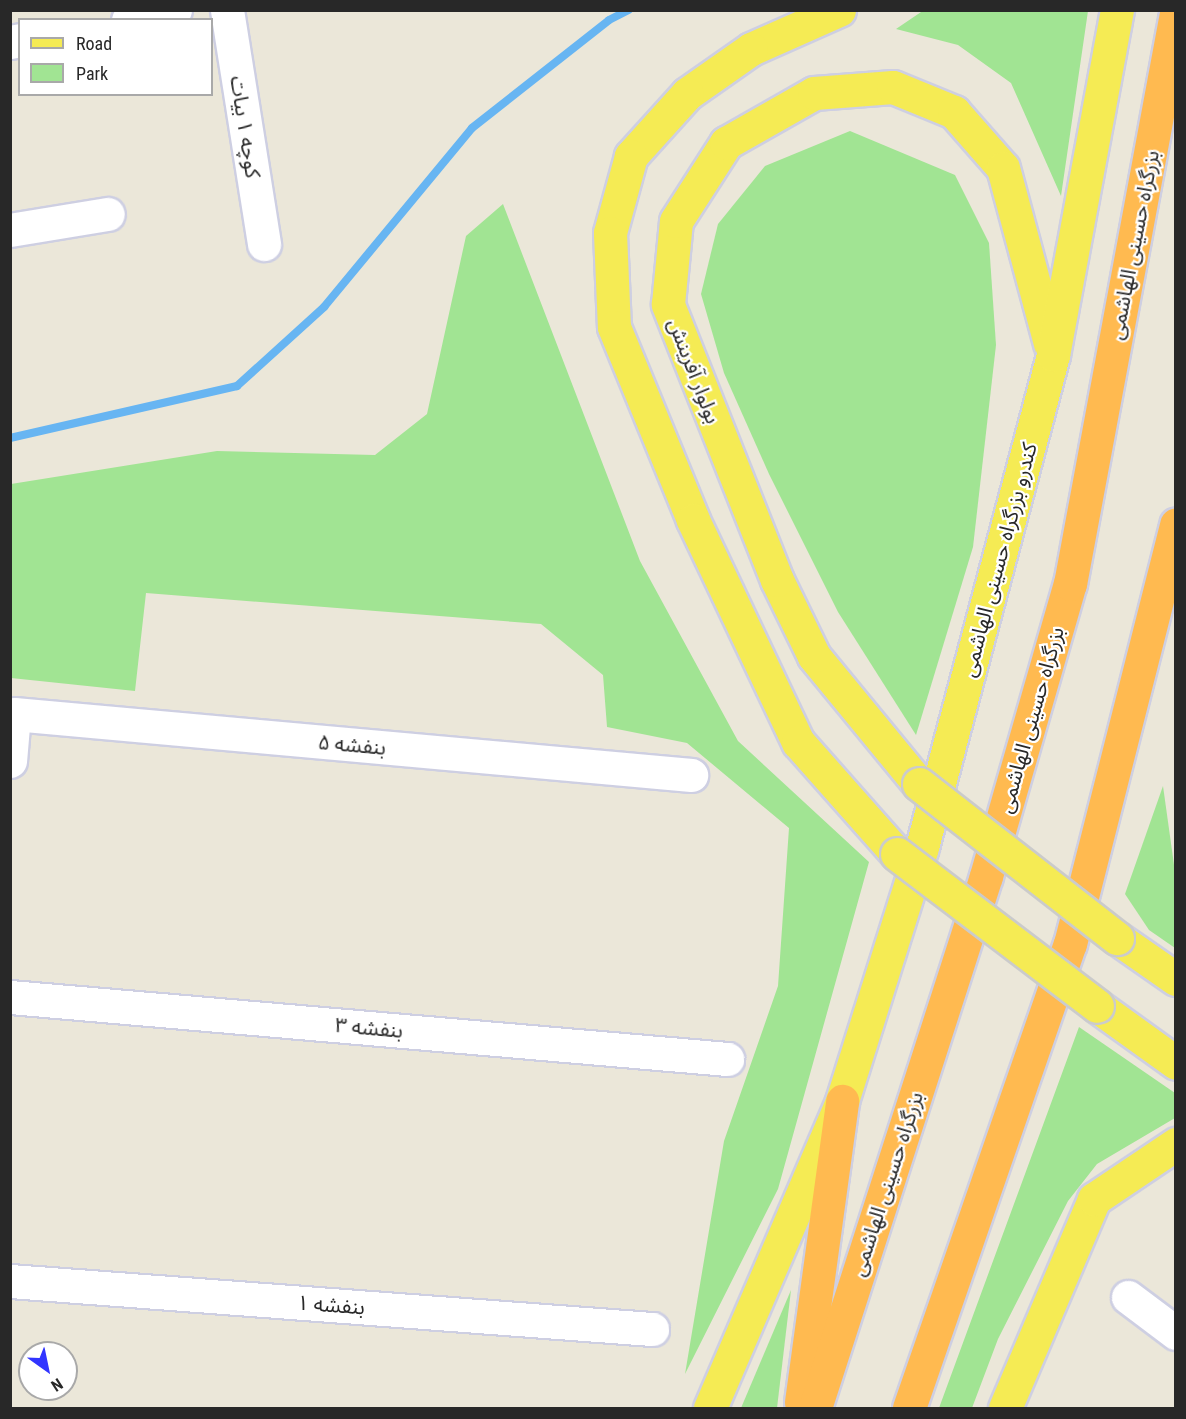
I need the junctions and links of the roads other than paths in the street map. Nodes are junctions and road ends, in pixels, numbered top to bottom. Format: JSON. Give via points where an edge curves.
{"nodes":[{"id":1,"x":175,"y":10,"type":"edge"},
{"id":2,"x":227,"y":10,"type":"edge"},
{"id":3,"x":839,"y":10,"type":"edge"},
{"id":4,"x":1117,"y":10,"type":"edge"},
{"id":5,"x":1176,"y":13,"type":"edge"},
{"id":6,"x":137,"y":18,"type":"edge"},
{"id":7,"x":108,"y":214,"type":"dead end"},
{"id":8,"x":10,"y":230,"type":"edge"},
{"id":9,"x":264,"y":244,"type":"dead end"},
{"id":10,"x":1053,"y":355,"type":"junction"},
{"id":11,"x":1176,"y":524,"type":"edge"},
{"id":12,"x":10,"y":761,"type":"edge"},
{"id":13,"x":691,"y":775,"type":"dead end"},
{"id":14,"x":1176,"y":979,"type":"edge"},
{"id":15,"x":10,"y":997,"type":"edge"},
{"id":16,"x":727,"y":1059,"type":"dead end"},
{"id":17,"x":1176,"y":1063,"type":"edge"},
{"id":18,"x":842,"y":1101,"type":"junction"},
{"id":19,"x":1176,"y":1144,"type":"edge"},
{"id":20,"x":10,"y":1281,"type":"edge"},
{"id":21,"x":1128,"y":1297,"type":"dead end"},
{"id":22,"x":652,"y":1329,"type":"dead end"},
{"id":23,"x":1176,"y":1333,"type":"edge"},
{"id":24,"x":710,"y":1408,"type":"edge"},
{"id":25,"x":800,"y":1408,"type":"edge"},
{"id":26,"x":815,"y":1408,"type":"edge"},
{"id":27,"x":909,"y":1408,"type":"edge"},
{"id":28,"x":1005,"y":1408,"type":"edge"}],
"edges":[{"from":1,"to":6,"type":"street"},
{"from":2,"to":9,"type":"street","name":"کوچه ۱ بیات"},
{"from":3,"to":17,"type":"main road","bridge":true,"via":[[751,49],[687,94],[631,156],[610,233],[614,327],[693,520],[798,742],[897,854]]},
{"from":4,"to":10,"type":"main road","name":"کندرو بزرگراه حسینی الهاشمی"},
{"from":5,"to":26,"type":"highway","name":"بزرگراه حسینی الهاشمی","via":[[1070,584],[986,876]]},
{"from":7,"to":8,"type":"street"},
{"from":10,"to":14,"type":"main road","name":"بولوار آفرینش","bridge":true,"via":[[1030,250],[1003,168],[954,112],[893,87],[814,93],[726,142],[676,220],[668,304],[777,580],[814,656],[919,784]]},
{"from":10,"to":18,"type":"main road","name":"کندرو بزرگراه حسینی الهاشمی","via":[[922,847]]},
{"from":11,"to":27,"type":"highway","via":[[1070,944]]},
{"from":12,"to":13,"type":"street","name":"بنفشه ۵","via":[[14,714]]},
{"from":15,"to":16,"type":"street","name":"بنفشه ۳"},
{"from":18,"to":24,"type":"main road","name":"کندرو بزرگراه حسینی الهاشمی"},
{"from":18,"to":25,"type":"highway"},
{"from":19,"to":28,"type":"main road","via":[[1094,1199]]},
{"from":20,"to":22,"type":"street","name":"بنفشه ۱"},
{"from":21,"to":23,"type":"street"}]}
